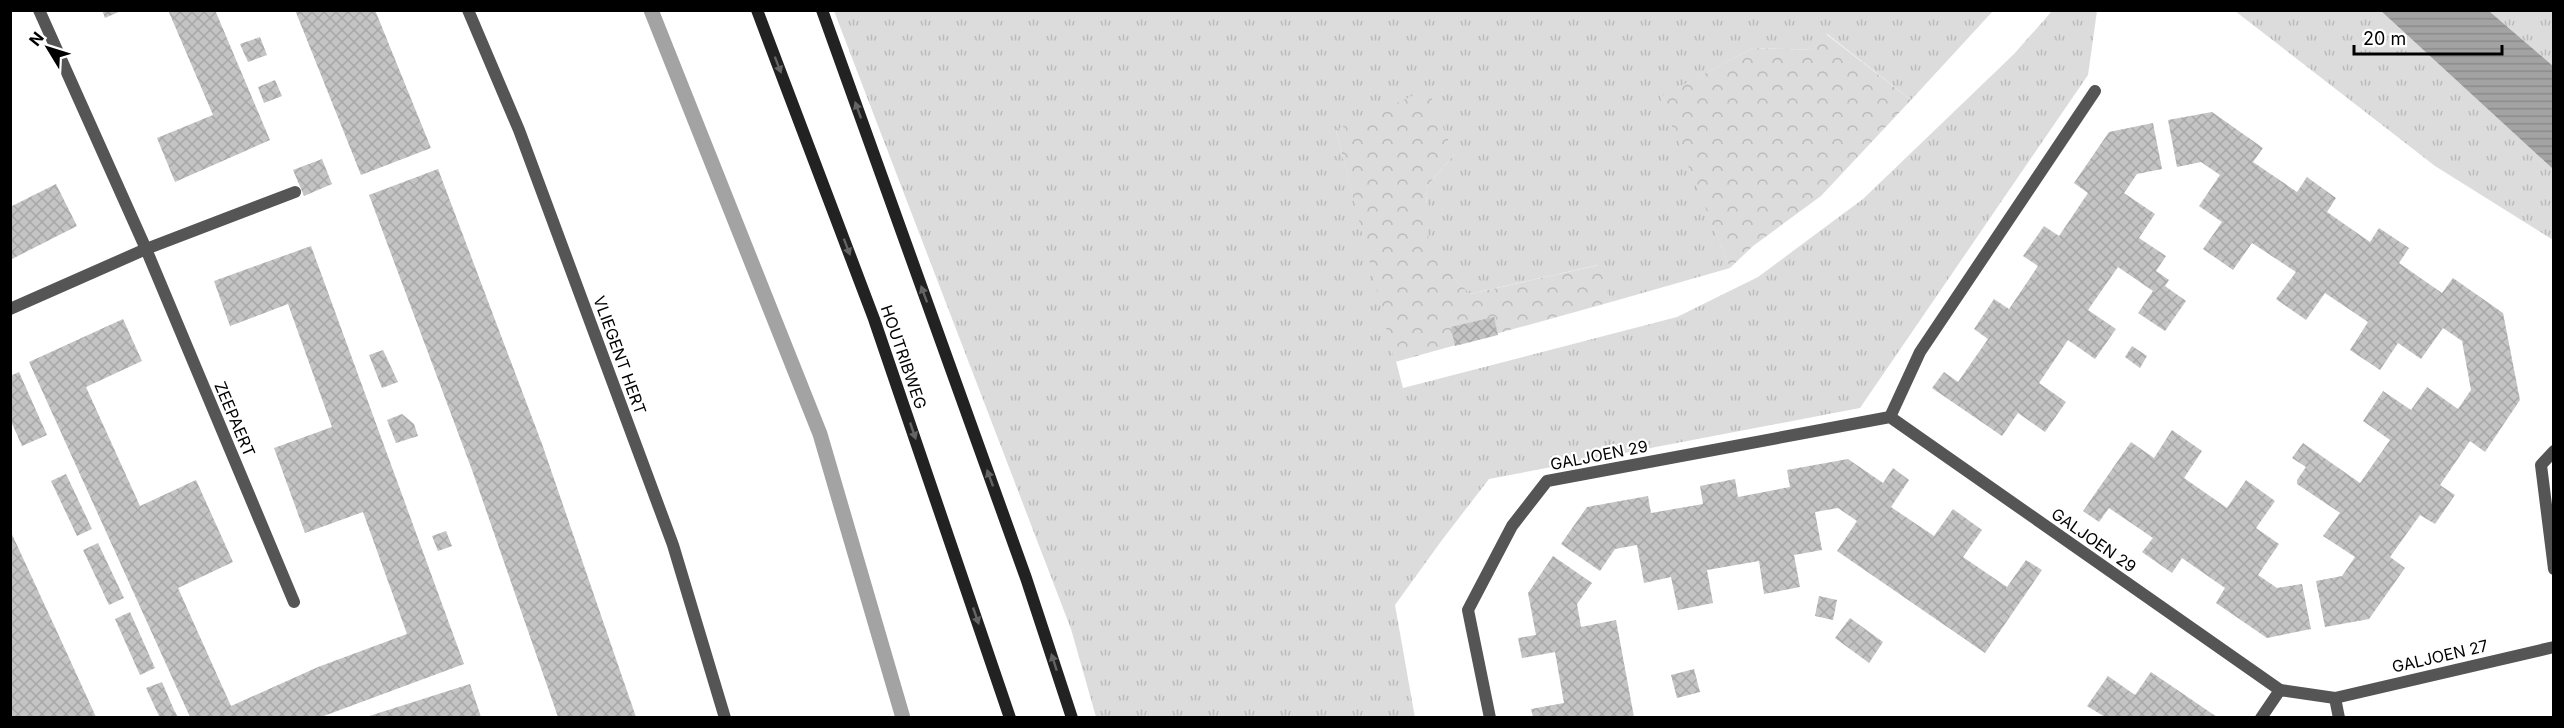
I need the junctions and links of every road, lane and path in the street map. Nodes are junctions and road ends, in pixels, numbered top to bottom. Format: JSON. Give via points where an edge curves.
{"nodes":[{"id":1,"x":39,"y":10,"type":"edge"},
{"id":2,"x":468,"y":10,"type":"edge"},
{"id":3,"x":757,"y":10,"type":"edge"},
{"id":4,"x":822,"y":10,"type":"edge"},
{"id":5,"x":2095,"y":91,"type":"dead end"},
{"id":6,"x":295,"y":192,"type":"dead end"},
{"id":7,"x":146,"y":249,"type":"junction"},
{"id":8,"x":10,"y":309,"type":"edge"},
{"id":9,"x":1890,"y":417,"type":"junction"},
{"id":10,"x":2553,"y":451,"type":"edge"},
{"id":11,"x":2553,"y":569,"type":"edge"},
{"id":12,"x":294,"y":602,"type":"dead end"},
{"id":13,"x":2553,"y":647,"type":"edge"},
{"id":14,"x":2280,"y":690,"type":"junction"},
{"id":15,"x":2335,"y":698,"type":"junction"},
{"id":16,"x":725,"y":717,"type":"edge"},
{"id":17,"x":1010,"y":717,"type":"edge"},
{"id":18,"x":1072,"y":717,"type":"edge"},
{"id":19,"x":1490,"y":717,"type":"edge"},
{"id":20,"x":2261,"y":717,"type":"edge"},
{"id":21,"x":2339,"y":717,"type":"edge"}],
"edges":[{"from":1,"to":7,"type":"street","name":"ZEEPAERT"},
{"from":2,"to":16,"type":"street","name":"VLIEGENT HERT","via":[[519,130],[669,534]]},
{"from":3,"to":17,"type":"main road","name":"HOUTRIBWEG","one_way":true,"via":[[874,319]]},
{"from":18,"to":4,"type":"main road","one_way":true},
{"from":5,"to":9,"type":"street","via":[[1920,352]]},
{"from":6,"to":7,"type":"street"},
{"from":7,"to":8,"type":"street"},
{"from":7,"to":12,"type":"street","name":"ZEEPAERT"},
{"from":9,"to":14,"type":"street","name":"GALJOEN 29"},
{"from":9,"to":19,"type":"street","name":"GALJOEN 29","via":[[1547,481],[1512,526],[1468,610]]},
{"from":10,"to":11,"type":"street","via":[[2541,465]]},
{"from":13,"to":15,"type":"street","name":"GALJOEN 27"},
{"from":14,"to":15,"type":"street","name":"GALJOEN 27"},
{"from":14,"to":20,"type":"street"},
{"from":15,"to":21,"type":"street"}]}
